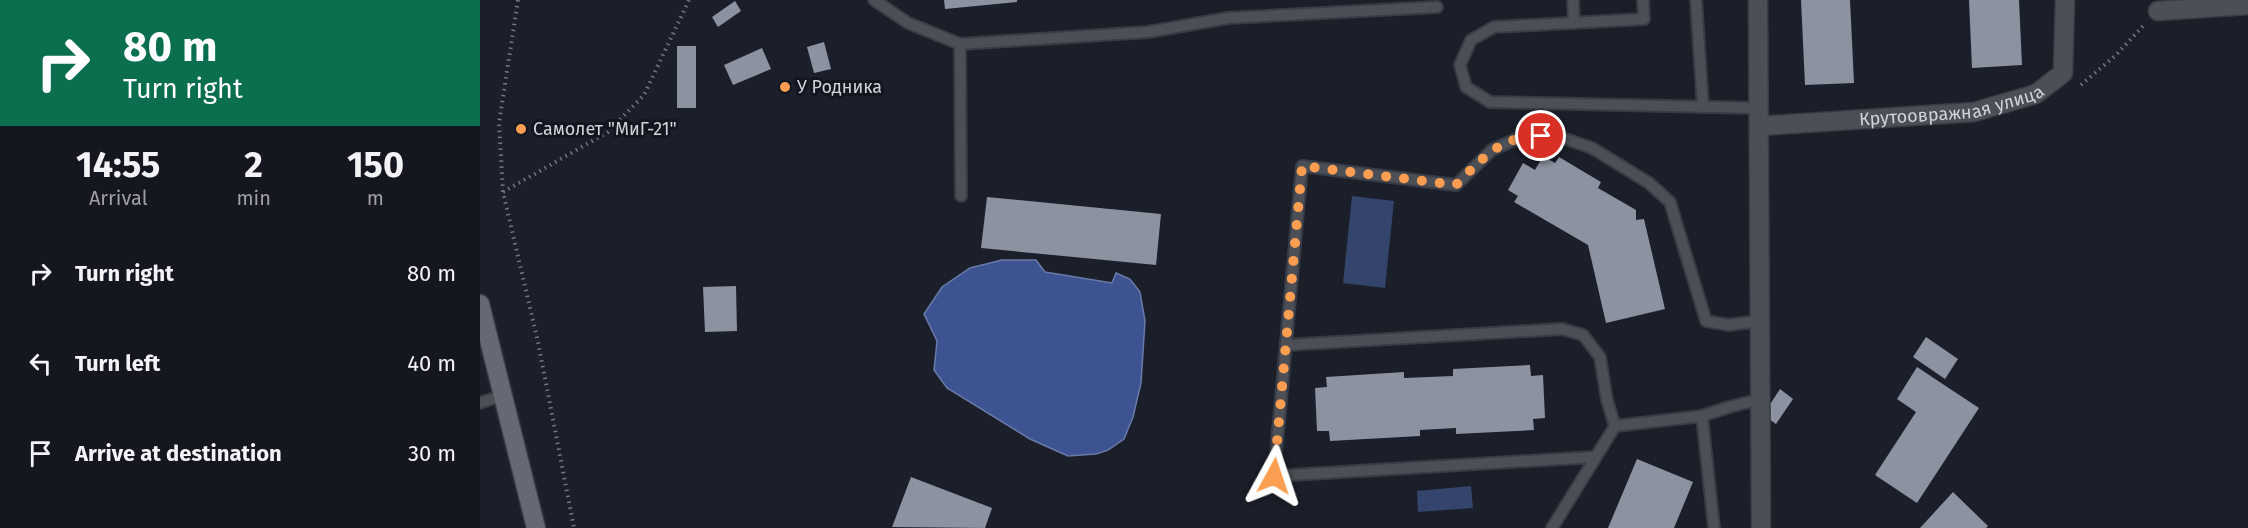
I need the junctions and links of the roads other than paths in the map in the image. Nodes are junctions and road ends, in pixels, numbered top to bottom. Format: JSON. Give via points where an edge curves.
{"nodes":[{"id":1,"x":874,"y":0,"type":"edge"},
{"id":2,"x":1573,"y":0,"type":"edge"},
{"id":3,"x":1643,"y":0,"type":"edge"},
{"id":4,"x":1696,"y":0,"type":"edge"},
{"id":5,"x":1758,"y":0,"type":"edge"},
{"id":6,"x":2065,"y":0,"type":"edge"},
{"id":7,"x":2248,"y":5,"type":"edge"},
{"id":8,"x":1437,"y":7,"type":"dead end"},
{"id":9,"x":2158,"y":11,"type":"road end"},
{"id":10,"x":1574,"y":22,"type":"junction"},
{"id":11,"x":960,"y":44,"type":"junction"},
{"id":12,"x":1703,"y":106,"type":"junction"},
{"id":13,"x":1758,"y":117,"type":"junction"},
{"id":14,"x":961,"y":196,"type":"dead end"},
{"id":15,"x":480,"y":304,"type":"edge"},
{"id":16,"x":1760,"y":321,"type":"junction"},
{"id":17,"x":1286,"y":345,"type":"junction"},
{"id":18,"x":503,"y":395,"type":"junction"},
{"id":19,"x":1761,"y":399,"type":"junction"},
{"id":20,"x":480,"y":403,"type":"edge"},
{"id":21,"x":1702,"y":416,"type":"junction"},
{"id":22,"x":1615,"y":426,"type":"junction"},
{"id":23,"x":1595,"y":457,"type":"junction"},
{"id":24,"x":536,"y":528,"type":"edge"},
{"id":25,"x":1552,"y":528,"type":"edge"},
{"id":26,"x":1714,"y":528,"type":"edge"},
{"id":27,"x":1761,"y":528,"type":"edge"}],
"edges":[{"from":1,"to":11,"type":"lane","via":[[908,23]]},
{"from":2,"to":10,"type":"lane"},
{"from":3,"to":10,"type":"lane","via":[[1644,19]]},
{"from":4,"to":12,"type":"lane"},
{"from":5,"to":13,"type":"street"},
{"from":6,"to":13,"type":"street","name":"Крутоовражная улица","via":[[2063,73],[2036,94],[1974,112]]},
{"from":7,"to":9,"type":"street"},
{"from":8,"to":11,"type":"lane","via":[[1228,18],[1148,32]]},
{"from":10,"to":12,"type":"lane","via":[[1494,27],[1471,40],[1460,64],[1466,87],[1490,102]]},
{"from":11,"to":14,"type":"lane"},
{"from":12,"to":13,"type":"lane"},
{"from":13,"to":16,"type":"street"},
{"from":15,"to":18,"type":"main road"},
{"from":16,"to":17,"type":"lane","via":[[1728,325],[1706,321],[1670,202],[1649,183],[1592,148],[1560,137],[1523,136],[1492,150],[1456,185],[1302,166]]},
{"from":16,"to":19,"type":"street"},
{"from":17,"to":22,"type":"lane","via":[[1562,329],[1583,335],[1600,357]]},
{"from":17,"to":23,"type":"lane","via":[[1274,476]]},
{"from":18,"to":20,"type":"lane"},
{"from":18,"to":24,"type":"main road"},
{"from":19,"to":21,"type":"lane"},
{"from":19,"to":27,"type":"street"},
{"from":21,"to":22,"type":"lane"},
{"from":21,"to":26,"type":"lane"},
{"from":22,"to":23,"type":"lane"},
{"from":23,"to":25,"type":"lane"}]}
